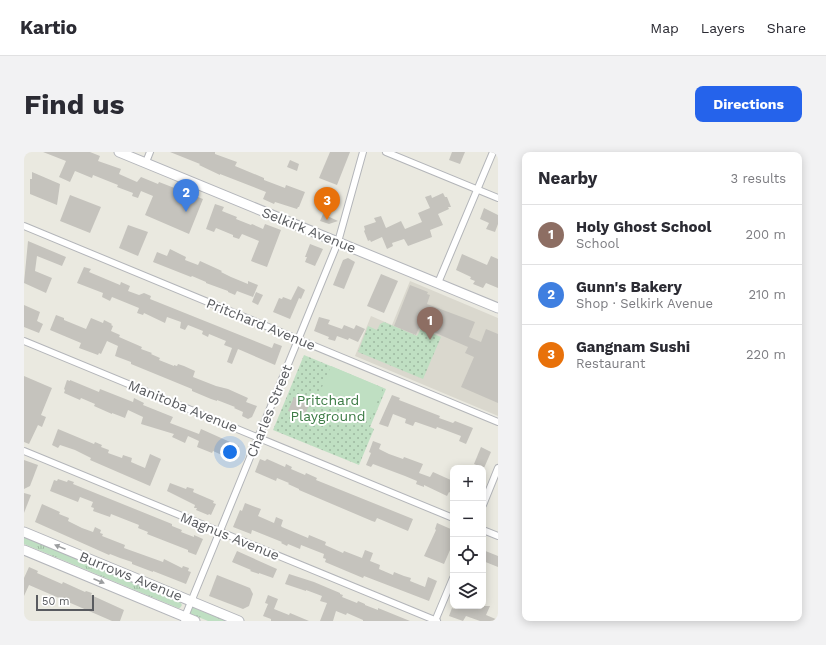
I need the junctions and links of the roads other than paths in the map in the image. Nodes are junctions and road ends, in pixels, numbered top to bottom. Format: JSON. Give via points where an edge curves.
{"nodes":[{"id":1,"x":119,"y":152,"type":"edge"},
{"id":2,"x":150,"y":152,"type":"edge"},
{"id":3,"x":363,"y":152,"type":"edge"},
{"id":4,"x":386,"y":152,"type":"edge"},
{"id":5,"x":492,"y":152,"type":"edge"},
{"id":6,"x":146,"y":162,"type":"junction"},
{"id":7,"x":477,"y":189,"type":"junction"},
{"id":8,"x":498,"y":198,"type":"edge"},
{"id":9,"x":24,"y":226,"type":"edge"},
{"id":10,"x":338,"y":242,"type":"junction"},
{"id":11,"x":438,"y":283,"type":"junction"},
{"id":12,"x":498,"y":308,"type":"edge"},
{"id":13,"x":298,"y":340,"type":"junction"},
{"id":14,"x":24,"y":341,"type":"edge"},
{"id":15,"x":498,"y":422,"type":"edge"},
{"id":16,"x":258,"y":437,"type":"junction"},
{"id":17,"x":24,"y":451,"type":"edge"},
{"id":18,"x":498,"y":468,"type":"edge"},
{"id":19,"x":485,"y":501,"type":"edge"},
{"id":20,"x":450,"y":517,"type":"edge"},
{"id":21,"x":486,"y":531,"type":"edge"},
{"id":22,"x":24,"y":532,"type":"edge"},
{"id":23,"x":220,"y":532,"type":"junction"},
{"id":24,"x":498,"y":536,"type":"edge"},
{"id":25,"x":24,"y":550,"type":"edge"},
{"id":26,"x":450,"y":586,"type":"edge"},
{"id":27,"x":192,"y":601,"type":"junction"},
{"id":28,"x":184,"y":619,"type":"edge"},
{"id":29,"x":195,"y":621,"type":"edge"},
{"id":30,"x":239,"y":621,"type":"edge"},
{"id":31,"x":436,"y":621,"type":"edge"}],
"edges":[{"from":1,"to":6,"type":"street","name":"Selkirk Avenue"},
{"from":2,"to":6,"type":"street"},
{"from":3,"to":10,"type":"street","name":"Charles Street"},
{"from":4,"to":7,"type":"street"},
{"from":5,"to":7,"type":"street"},
{"from":6,"to":10,"type":"street","name":"Selkirk Avenue"},
{"from":7,"to":8,"type":"street"},
{"from":7,"to":11,"type":"street"},
{"from":9,"to":13,"type":"street","name":"Pritchard Avenue"},
{"from":10,"to":11,"type":"street","name":"Selkirk Avenue"},
{"from":10,"to":13,"type":"street","name":"Charles Street"},
{"from":11,"to":12,"type":"street","name":"Selkirk Avenue"},
{"from":13,"to":15,"type":"street","name":"Pritchard Avenue"},
{"from":13,"to":16,"type":"street","name":"Charles Street"},
{"from":14,"to":16,"type":"street","name":"Manitoba Avenue"},
{"from":16,"to":20,"type":"street","name":"Manitoba Avenue"},
{"from":16,"to":23,"type":"street","name":"Charles Street"},
{"from":17,"to":23,"type":"street","name":"Magnus Avenue"},
{"from":18,"to":19,"type":"street"},
{"from":21,"to":24,"type":"street"},
{"from":27,"to":22,"type":"street","name":"Burrows Avenue","one_way":true},
{"from":23,"to":27,"type":"street","name":"Charles Street"},
{"from":23,"to":31,"type":"street","name":"Magnus Avenue"},
{"from":25,"to":28,"type":"street","name":"Burrows Avenue","one_way":true},
{"from":26,"to":31,"type":"street"},
{"from":27,"to":28,"type":"street","name":"Charles Street"},
{"from":27,"to":30,"type":"street","name":"Burrows Avenue"},
{"from":28,"to":29,"type":"street","name":"Burrows Avenue"}]}
